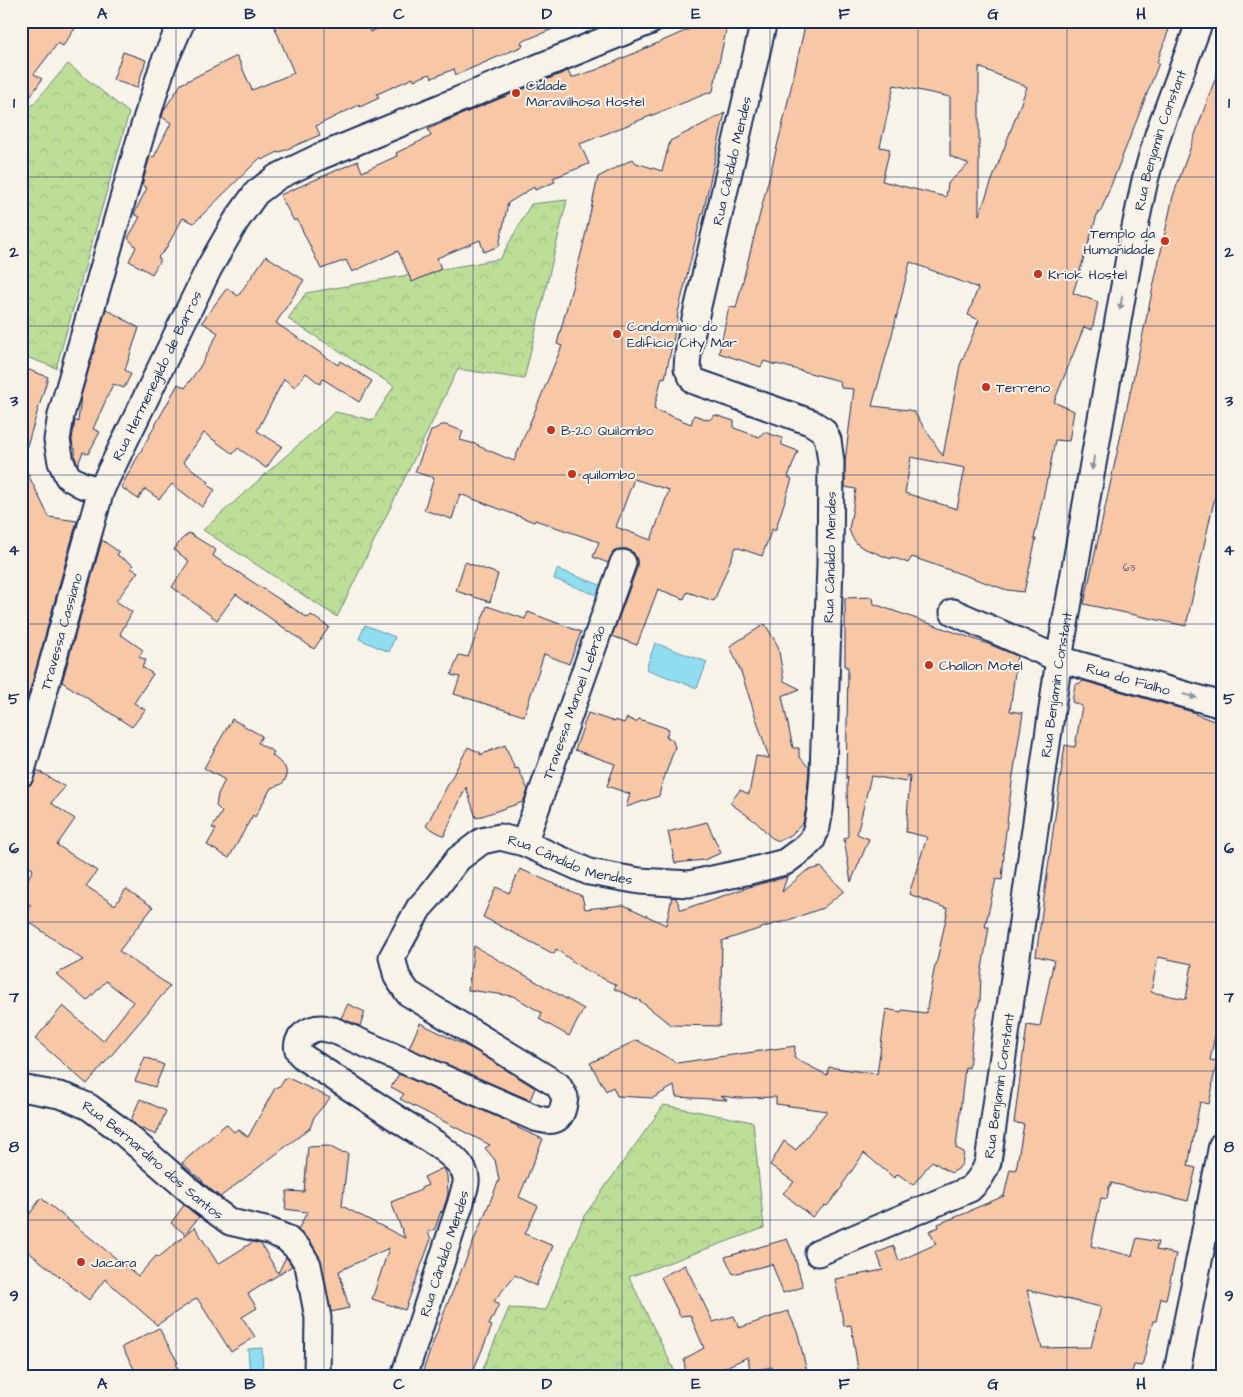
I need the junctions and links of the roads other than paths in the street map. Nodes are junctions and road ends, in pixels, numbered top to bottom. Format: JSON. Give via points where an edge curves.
{"nodes":[{"id":1,"x":182,"y":21,"type":"edge"},
{"id":2,"x":651,"y":21,"type":"edge"},
{"id":3,"x":764,"y":21,"type":"edge"},
{"id":4,"x":1200,"y":21,"type":"edge"},
{"id":5,"x":101,"y":490,"type":"junction"},
{"id":6,"x":623,"y":563,"type":"dead end"},
{"id":7,"x":953,"y":612,"type":"dead end"},
{"id":8,"x":1059,"y":659,"type":"junction"},
{"id":9,"x":1222,"y":705,"type":"edge"},
{"id":10,"x":21,"y":774,"type":"edge"},
{"id":11,"x":524,"y":843,"type":"junction"},
{"id":12,"x":21,"y":1088,"type":"edge"},
{"id":13,"x":1222,"y":1145,"type":"edge"},
{"id":14,"x":818,"y":1254,"type":"dead end"},
{"id":15,"x":317,"y":1376,"type":"edge"},
{"id":16,"x":404,"y":1376,"type":"edge"},
{"id":17,"x":1176,"y":1376,"type":"edge"}],
"edges":[{"from":1,"to":5,"type":"street","via":[[163,65],[140,140],[57,440],[68,477]]},
{"from":2,"to":5,"type":"street","name":"Rua Hermenegildo de Barros","via":[[319,157],[278,177],[256,193],[209,268]]},
{"from":3,"to":11,"type":"street","name":"Rua Cândido Mendes","via":[[692,332],[687,368],[694,381],[810,422],[823,430],[828,440],[831,462],[830,564],[823,774],[817,828],[812,840],[785,862],[689,884],[640,881],[588,872]]},
{"from":4,"to":8,"type":"street","name":"Rua Benjamin Constant","one_way":true,"via":[[1159,131],[1143,190]]},
{"from":5,"to":10,"type":"street","name":"Travessa Cassiano"},
{"from":6,"to":11,"type":"street","name":"Travessa Manoel Lebrão"},
{"from":7,"to":8,"type":"street","name":"Rua do Fialho"},
{"from":8,"to":9,"type":"street","name":"Rua do Fialho","one_way":true},
{"from":8,"to":14,"type":"street","name":"Rua Benjamin Constant","via":[[985,1172],[970,1189]]},
{"from":11,"to":16,"type":"street","name":"Rua Cândido Mendes","via":[[500,837],[482,841],[458,859],[418,908],[392,957],[397,977],[408,993],[558,1085],[565,1097],[562,1114],[548,1121],[535,1118],[333,1030],[308,1031],[297,1044],[298,1052],[306,1059],[439,1146],[463,1169],[466,1181],[461,1202]]},
{"from":12,"to":15,"type":"street","name":"Rua Bernardino dos Santos","via":[[59,1095],[88,1107],[230,1222],[269,1231],[286,1238],[299,1250],[308,1265],[318,1318]]},
{"from":13,"to":17,"type":"street"}]}
